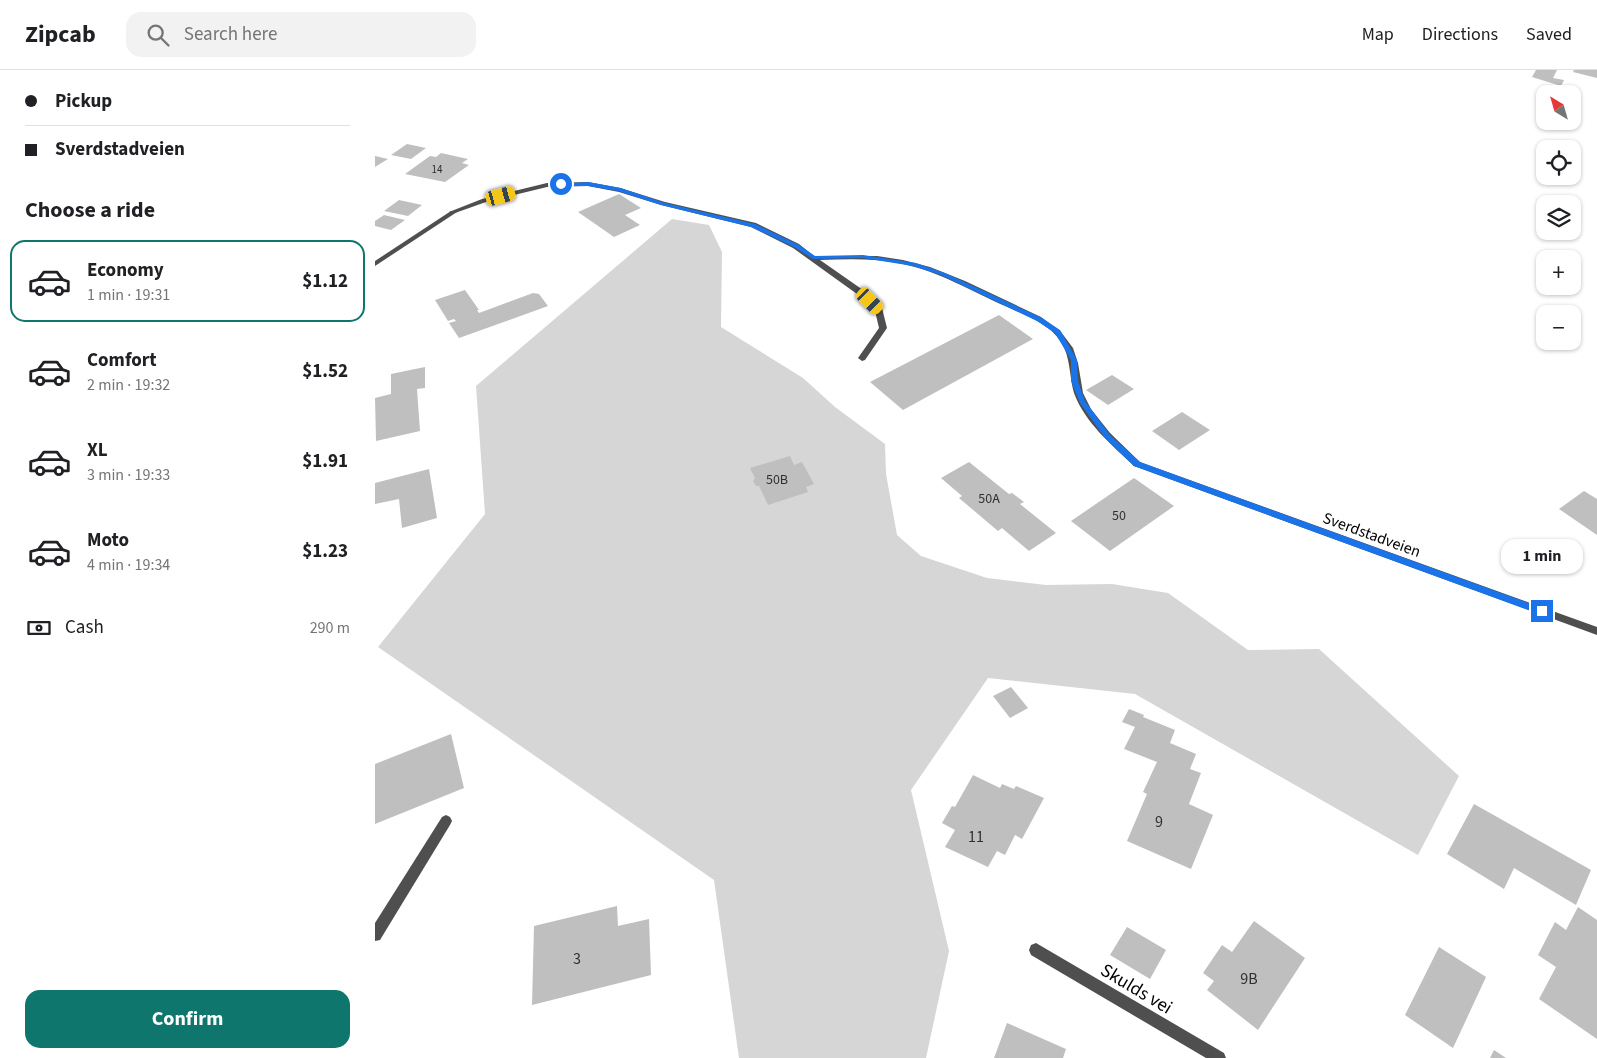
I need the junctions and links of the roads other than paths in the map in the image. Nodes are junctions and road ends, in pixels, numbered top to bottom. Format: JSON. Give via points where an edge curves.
{"nodes":[{"id":1,"x":813,"y":258,"type":"junction"},
{"id":2,"x":375,"y":264,"type":"edge"},
{"id":3,"x":862,"y":358,"type":"dead end"},
{"id":4,"x":1597,"y":632,"type":"edge"},
{"id":5,"x":446,"y":821,"type":"dead end"},
{"id":6,"x":375,"y":935,"type":"edge"},
{"id":7,"x":1036,"y":950,"type":"dead end"},
{"id":8,"x":1219,"y":1058,"type":"edge"}],
"edges":[{"from":1,"to":2,"type":"street","via":[[797,246],[753,225],[619,190],[588,184],[547,184],[484,200],[453,212]]},
{"from":1,"to":3,"type":"street","via":[[879,310],[883,328]]},
{"from":1,"to":4,"type":"street","name":"Sverdstadveien","via":[[863,256],[914,264],[943,274],[1040,320],[1066,342],[1074,360],[1075,381],[1082,401],[1108,436],[1137,464]]},
{"from":5,"to":6,"type":"street"},
{"from":7,"to":8,"type":"street","name":"Skulds vei"}]}
